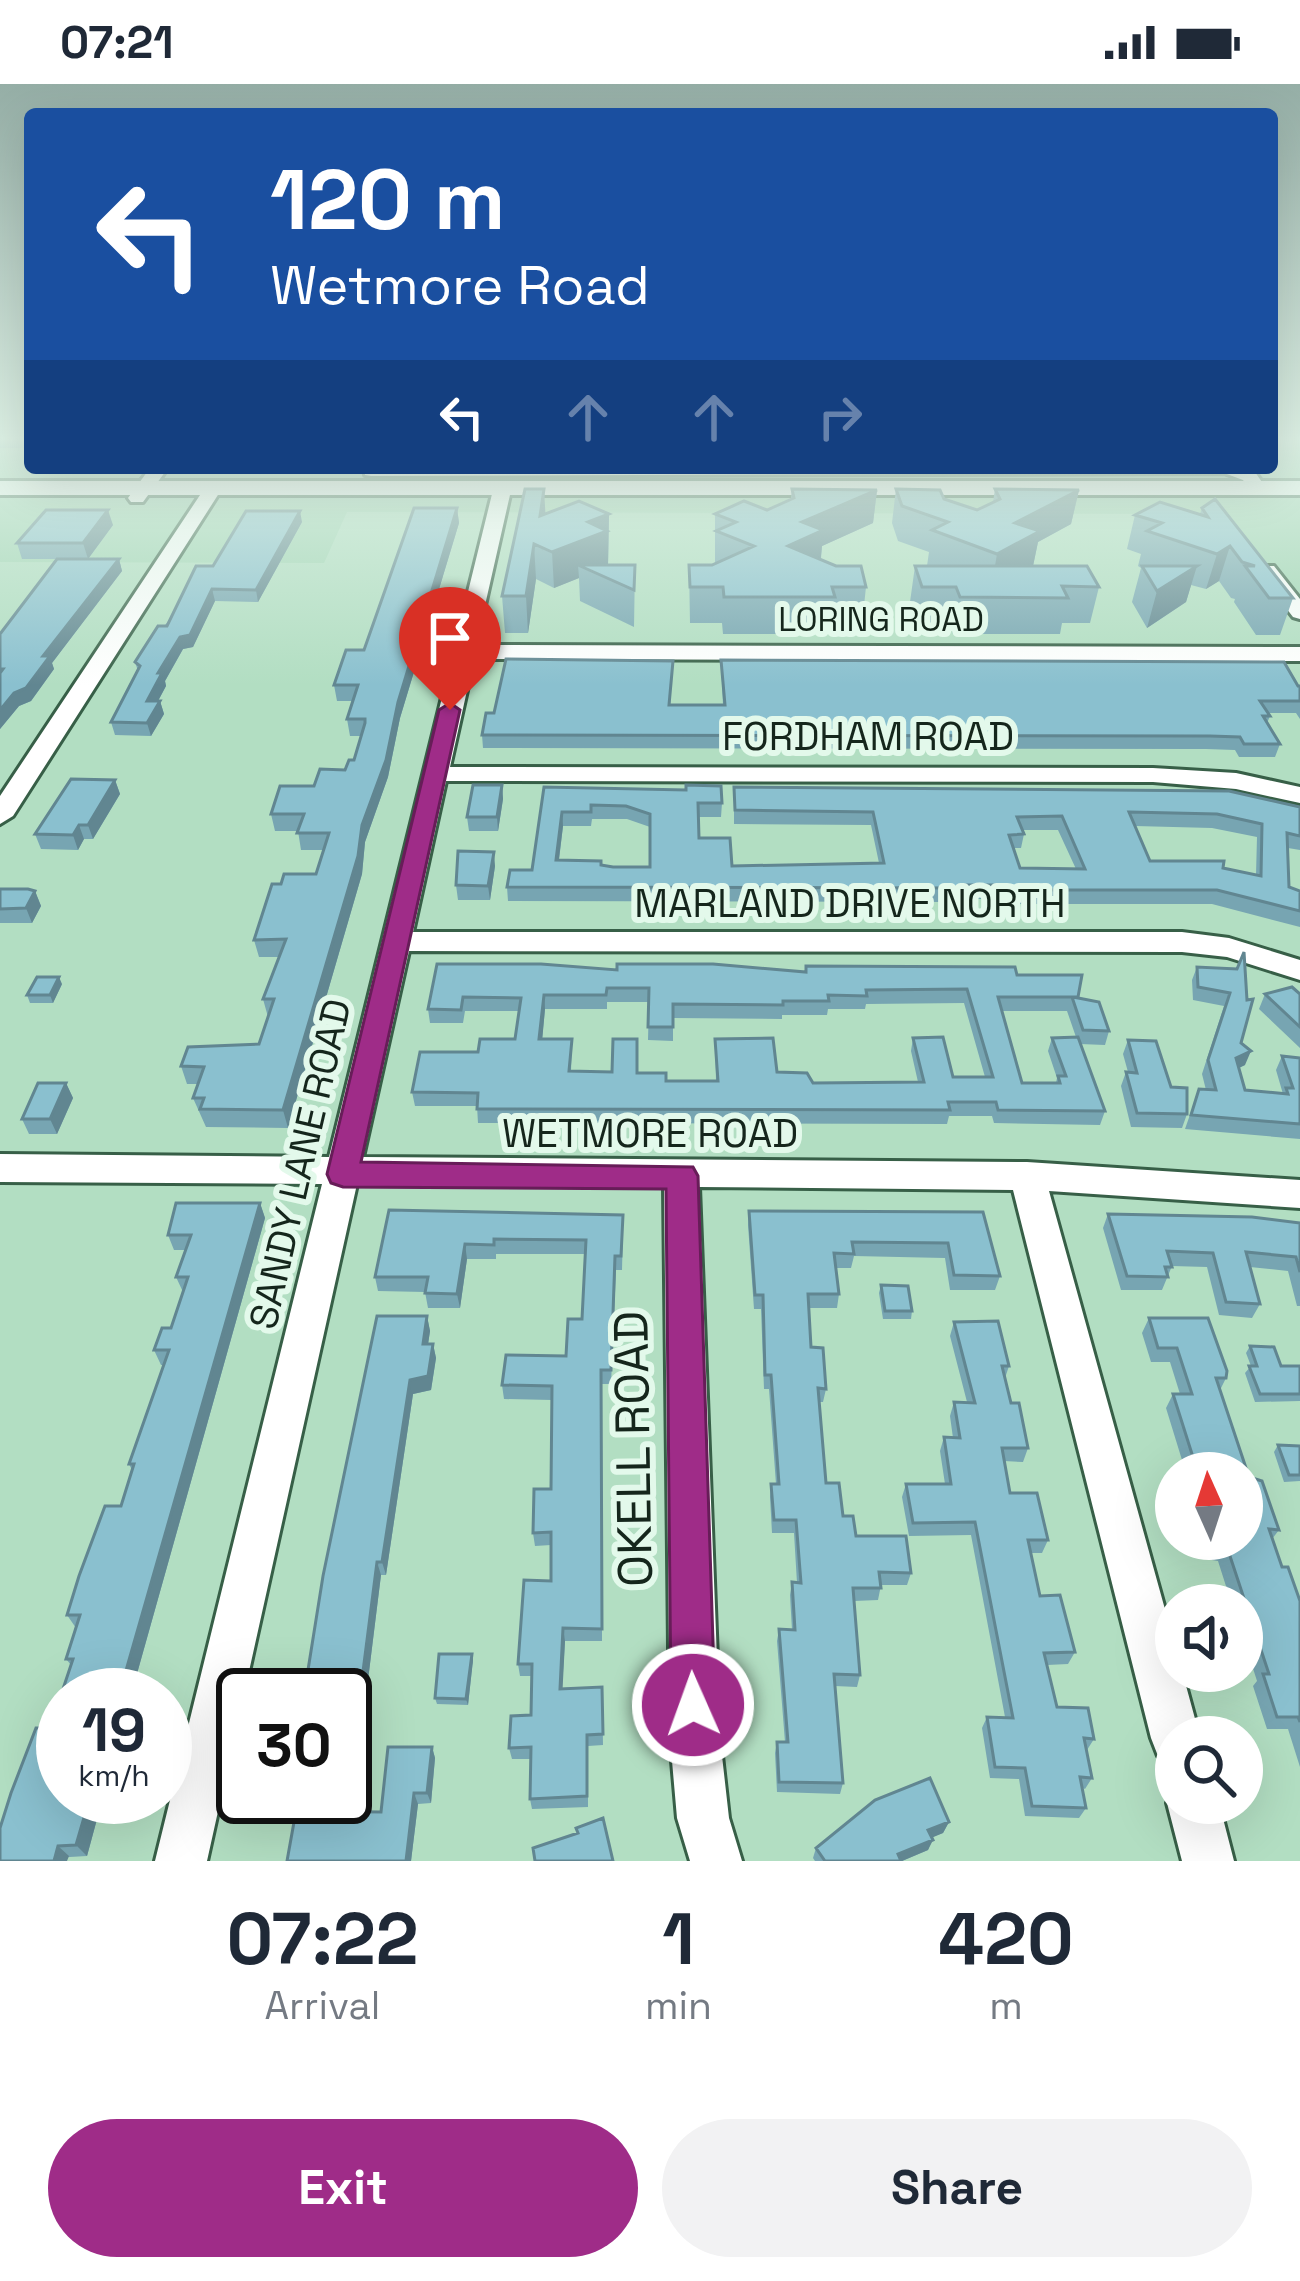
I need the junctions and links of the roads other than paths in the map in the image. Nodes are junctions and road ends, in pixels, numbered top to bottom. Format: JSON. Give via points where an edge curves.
{"nodes":[{"id":1,"x":193,"y":519,"type":"edge"},
{"id":2,"x":495,"y":519,"type":"edge"},
{"id":3,"x":1254,"y":553,"type":"edge"},
{"id":4,"x":1300,"y":613,"type":"edge"},
{"id":5,"x":463,"y":652,"type":"junction"},
{"id":6,"x":1300,"y":654,"type":"edge"},
{"id":7,"x":434,"y":774,"type":"junction"},
{"id":8,"x":1300,"y":795,"type":"edge"},
{"id":9,"x":0,"y":816,"type":"edge"},
{"id":10,"x":396,"y":940,"type":"junction"},
{"id":11,"x":1300,"y":970,"type":"edge"},
{"id":12,"x":0,"y":1168,"type":"edge"},
{"id":13,"x":343,"y":1174,"type":"junction"},
{"id":14,"x":682,"y":1176,"type":"junction"},
{"id":15,"x":1028,"y":1177,"type":"junction"},
{"id":16,"x":1300,"y":1194,"type":"edge"},
{"id":17,"x":1170,"y":1716,"type":"edge"},
{"id":18,"x":1198,"y":1824,"type":"edge"},
{"id":19,"x":182,"y":1861,"type":"edge"},
{"id":20,"x":716,"y":1861,"type":"edge"},
{"id":21,"x":1208,"y":1861,"type":"edge"}],
"edges":[{"from":1,"to":9,"type":"street"},
{"from":2,"to":5,"type":"street","name":"SANDY LANE ROAD"},
{"from":3,"to":4,"type":"street"},
{"from":5,"to":6,"type":"street","name":"LORING ROAD"},
{"from":5,"to":7,"type":"street","name":"SANDY LANE ROAD"},
{"from":7,"to":8,"type":"street","name":"FORDHAM ROAD","via":[[1154,775]]},
{"from":7,"to":10,"type":"street","name":"SANDY LANE ROAD"},
{"from":10,"to":11,"type":"street","name":"MARLAND DRIVE NORTH","via":[[1182,942]]},
{"from":10,"to":13,"type":"street","name":"SANDY LANE ROAD"},
{"from":12,"to":13,"type":"street","name":"WETMORE ROAD"},
{"from":13,"to":14,"type":"street","name":"WETMORE ROAD"},
{"from":13,"to":19,"type":"street","name":"SANDY LANE ROAD"},
{"from":14,"to":15,"type":"street","name":"WETMORE ROAD"},
{"from":14,"to":20,"type":"street","name":"OKELL ROAD","via":[[695,1738]]},
{"from":15,"to":16,"type":"street","name":"WETMORE ROAD"},
{"from":15,"to":17,"type":"street"},
{"from":18,"to":21,"type":"street"}]}
